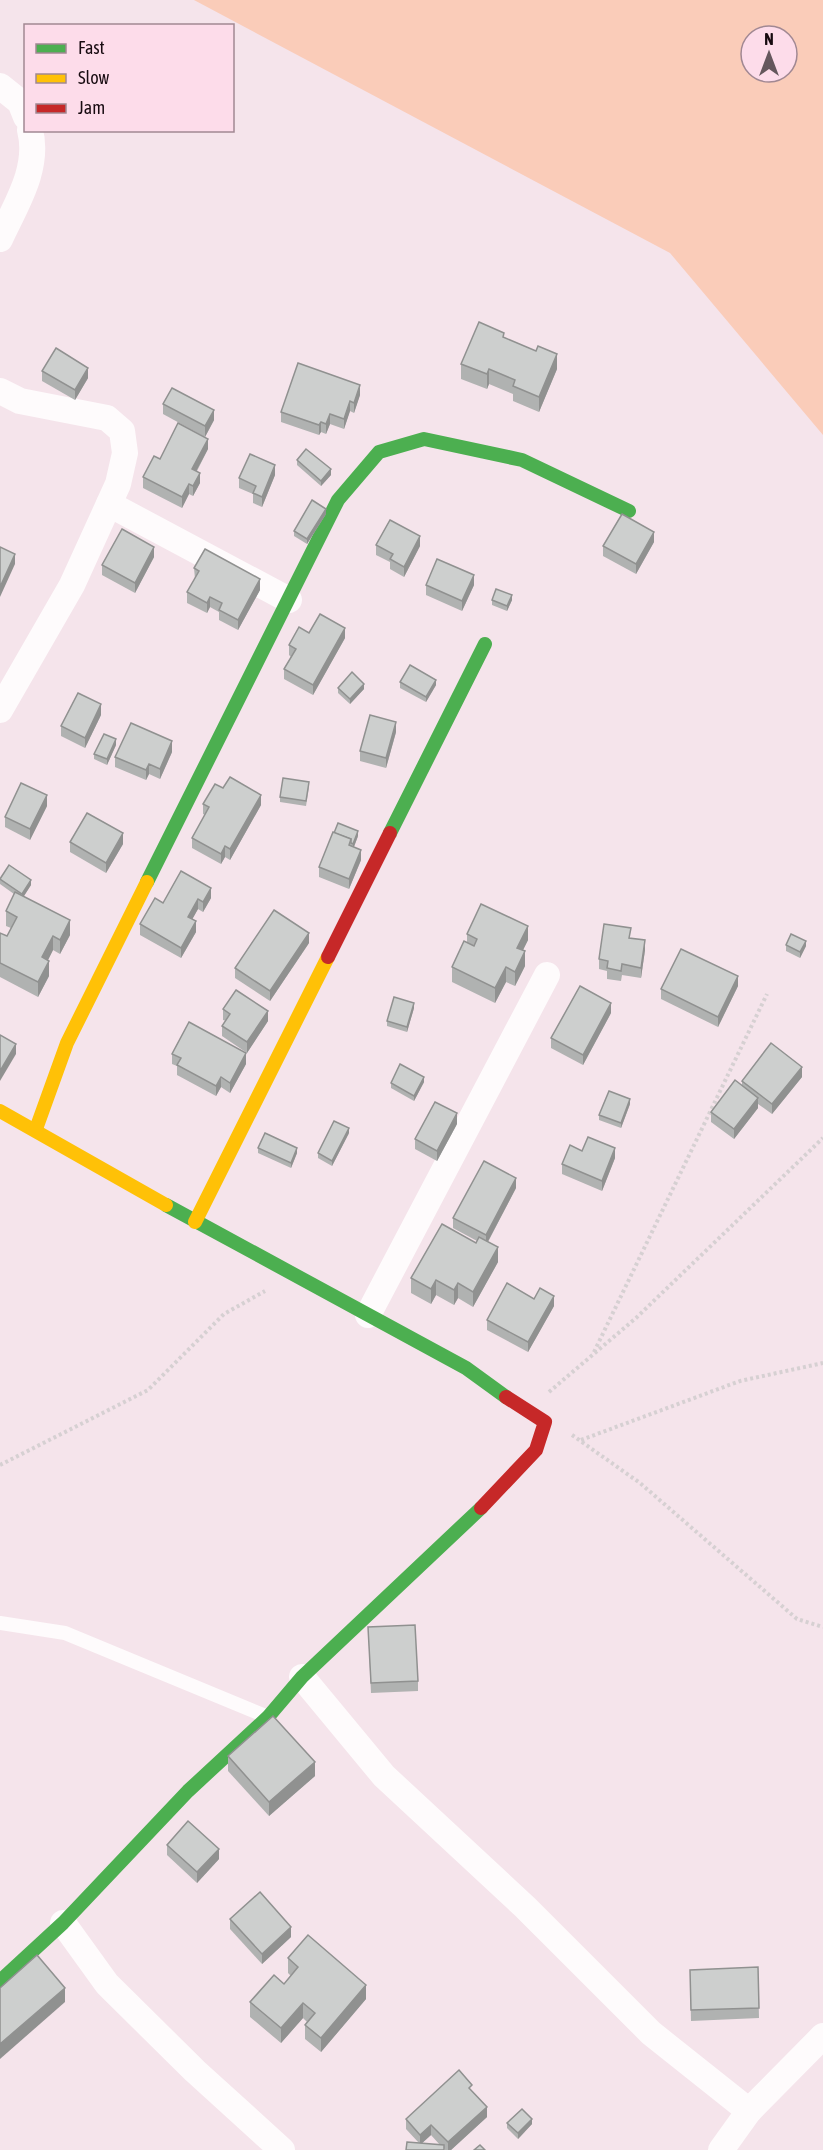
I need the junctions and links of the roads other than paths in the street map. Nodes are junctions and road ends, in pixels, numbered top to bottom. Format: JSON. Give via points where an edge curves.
{"nodes":[{"id":1,"x":0,"y":86,"type":"edge"},
{"id":2,"x":24,"y":112,"type":"edge"},
{"id":3,"x":30,"y":132,"type":"edge"},
{"id":4,"x":0,"y":240,"type":"edge"},
{"id":5,"x":0,"y":391,"type":"edge"},
{"id":6,"x":109,"y":504,"type":"junction"},
{"id":7,"x":629,"y":511,"type":"dead end"},
{"id":8,"x":289,"y":600,"type":"junction"},
{"id":9,"x":485,"y":644,"type":"dead end"},
{"id":10,"x":0,"y":710,"type":"edge"},
{"id":11,"x":547,"y":975,"type":"dead end"},
{"id":12,"x":0,"y":1111,"type":"edge"},
{"id":13,"x":36,"y":1129,"type":"junction"},
{"id":14,"x":195,"y":1222,"type":"junction"},
{"id":15,"x":368,"y":1315,"type":"junction"},
{"id":16,"x":0,"y":1623,"type":"edge"},
{"id":17,"x":302,"y":1677,"type":"junction"},
{"id":18,"x":268,"y":1717,"type":"junction"},
{"id":19,"x":63,"y":1923,"type":"junction"},
{"id":20,"x":0,"y":1981,"type":"edge"},
{"id":21,"x":823,"y":2036,"type":"edge"},
{"id":22,"x":749,"y":2111,"type":"junction"},
{"id":23,"x":282,"y":2150,"type":"edge"},
{"id":24,"x":720,"y":2150,"type":"edge"}],
"edges":[{"from":1,"to":2,"type":"street","via":[[20,102]]},
{"from":3,"to":4,"type":"street","via":[[33,148],[29,174]]},
{"from":5,"to":6,"type":"street","via":[[20,401],[107,418],[122,431],[125,453]]},
{"from":6,"to":8,"type":"street"},
{"from":6,"to":10,"type":"street","via":[[72,585]]},
{"from":7,"to":8,"type":"street","via":[[522,460],[424,439],[379,452],[338,500]]},
{"from":8,"to":13,"type":"street","via":[[67,1044]]},
{"from":9,"to":14,"type":"street"},
{"from":11,"to":15,"type":"street"},
{"from":12,"to":13,"type":"street"},
{"from":13,"to":14,"type":"street"},
{"from":14,"to":15,"type":"street"},
{"from":15,"to":17,"type":"street","via":[[466,1368],[545,1422],[536,1450],[496,1493]]},
{"from":16,"to":18,"type":"lane","via":[[65,1633]]},
{"from":17,"to":18,"type":"street"},
{"from":17,"to":22,"type":"street","via":[[384,1776],[525,1907],[651,2033]]},
{"from":18,"to":19,"type":"street","via":[[188,1791]]},
{"from":19,"to":20,"type":"street"},
{"from":19,"to":23,"type":"street","via":[[107,1984]]},
{"from":21,"to":22,"type":"street"},
{"from":22,"to":24,"type":"street"}]}
